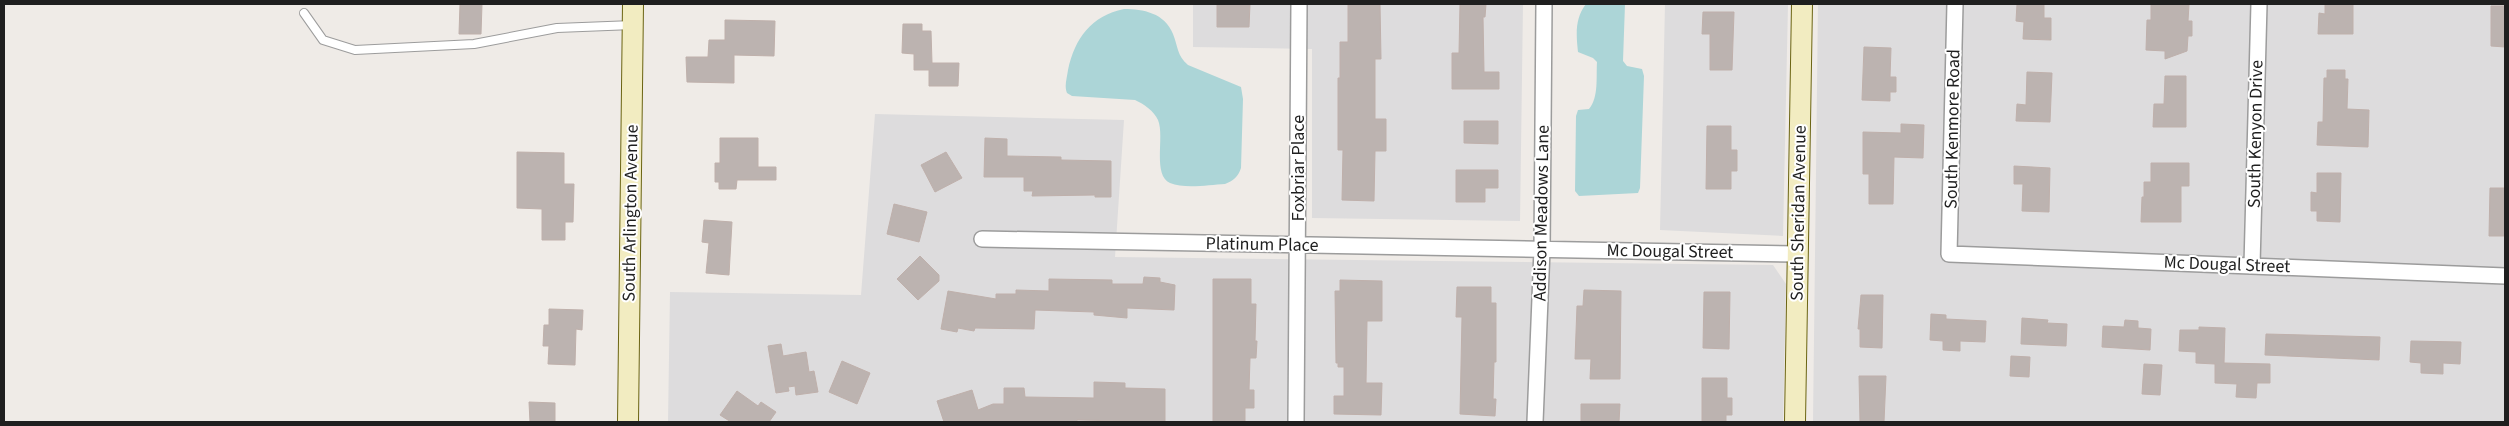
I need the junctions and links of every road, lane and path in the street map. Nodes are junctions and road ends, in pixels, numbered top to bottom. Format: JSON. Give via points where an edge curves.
{"nodes":[{"id":1,"x":633,"y":4,"type":"edge"},
{"id":2,"x":1299,"y":4,"type":"edge"},
{"id":3,"x":1544,"y":4,"type":"edge"},
{"id":4,"x":1802,"y":4,"type":"edge"},
{"id":5,"x":1955,"y":4,"type":"edge"},
{"id":6,"x":2259,"y":4,"type":"edge"},
{"id":7,"x":304,"y":13,"type":"dead end"},
{"id":8,"x":633,"y":25,"type":"junction"},
{"id":9,"x":982,"y":239,"type":"dead end"},
{"id":10,"x":1298,"y":245,"type":"junction"},
{"id":11,"x":1542,"y":249,"type":"junction"},
{"id":12,"x":1798,"y":254,"type":"junction"},
{"id":13,"x":1949,"y":254,"type":"joint"},
{"id":14,"x":2252,"y":265,"type":"junction"},
{"id":15,"x":2505,"y":276,"type":"edge"},
{"id":16,"x":628,"y":422,"type":"edge"},
{"id":17,"x":1296,"y":422,"type":"edge"},
{"id":18,"x":1535,"y":422,"type":"edge"},
{"id":19,"x":1795,"y":422,"type":"edge"}],
"edges":[{"from":1,"to":8,"type":"main road","name":"South Arlington Avenue"},
{"from":2,"to":10,"type":"street","name":"Foxbriar Place"},
{"from":3,"to":11,"type":"street","name":"Addison Meadows Lane"},
{"from":4,"to":12,"type":"main road","name":"South Sheridan Avenue"},
{"from":5,"to":13,"type":"street","name":"South Kenmore Road"},
{"from":6,"to":14,"type":"street","name":"South Kenyon Drive"},
{"from":7,"to":8,"type":"lane","via":[[323,40],[355,50],[474,44],[557,28]]},
{"from":8,"to":16,"type":"main road","name":"South Arlington Avenue"},
{"from":9,"to":10,"type":"street","name":"Platinum Place"},
{"from":10,"to":11,"type":"street","name":"Platinum Place"},
{"from":10,"to":17,"type":"street","name":"Foxbriar Place"},
{"from":11,"to":12,"type":"street","name":"Mc Dougal Street"},
{"from":11,"to":18,"type":"street","name":"Addison Meadows Lane"},
{"from":12,"to":19,"type":"main road","name":"South Sheridan Avenue"},
{"from":13,"to":14,"type":"street","name":"Mc Dougal Street"},
{"from":14,"to":15,"type":"street","name":"Mc Dougal Street"}]}
